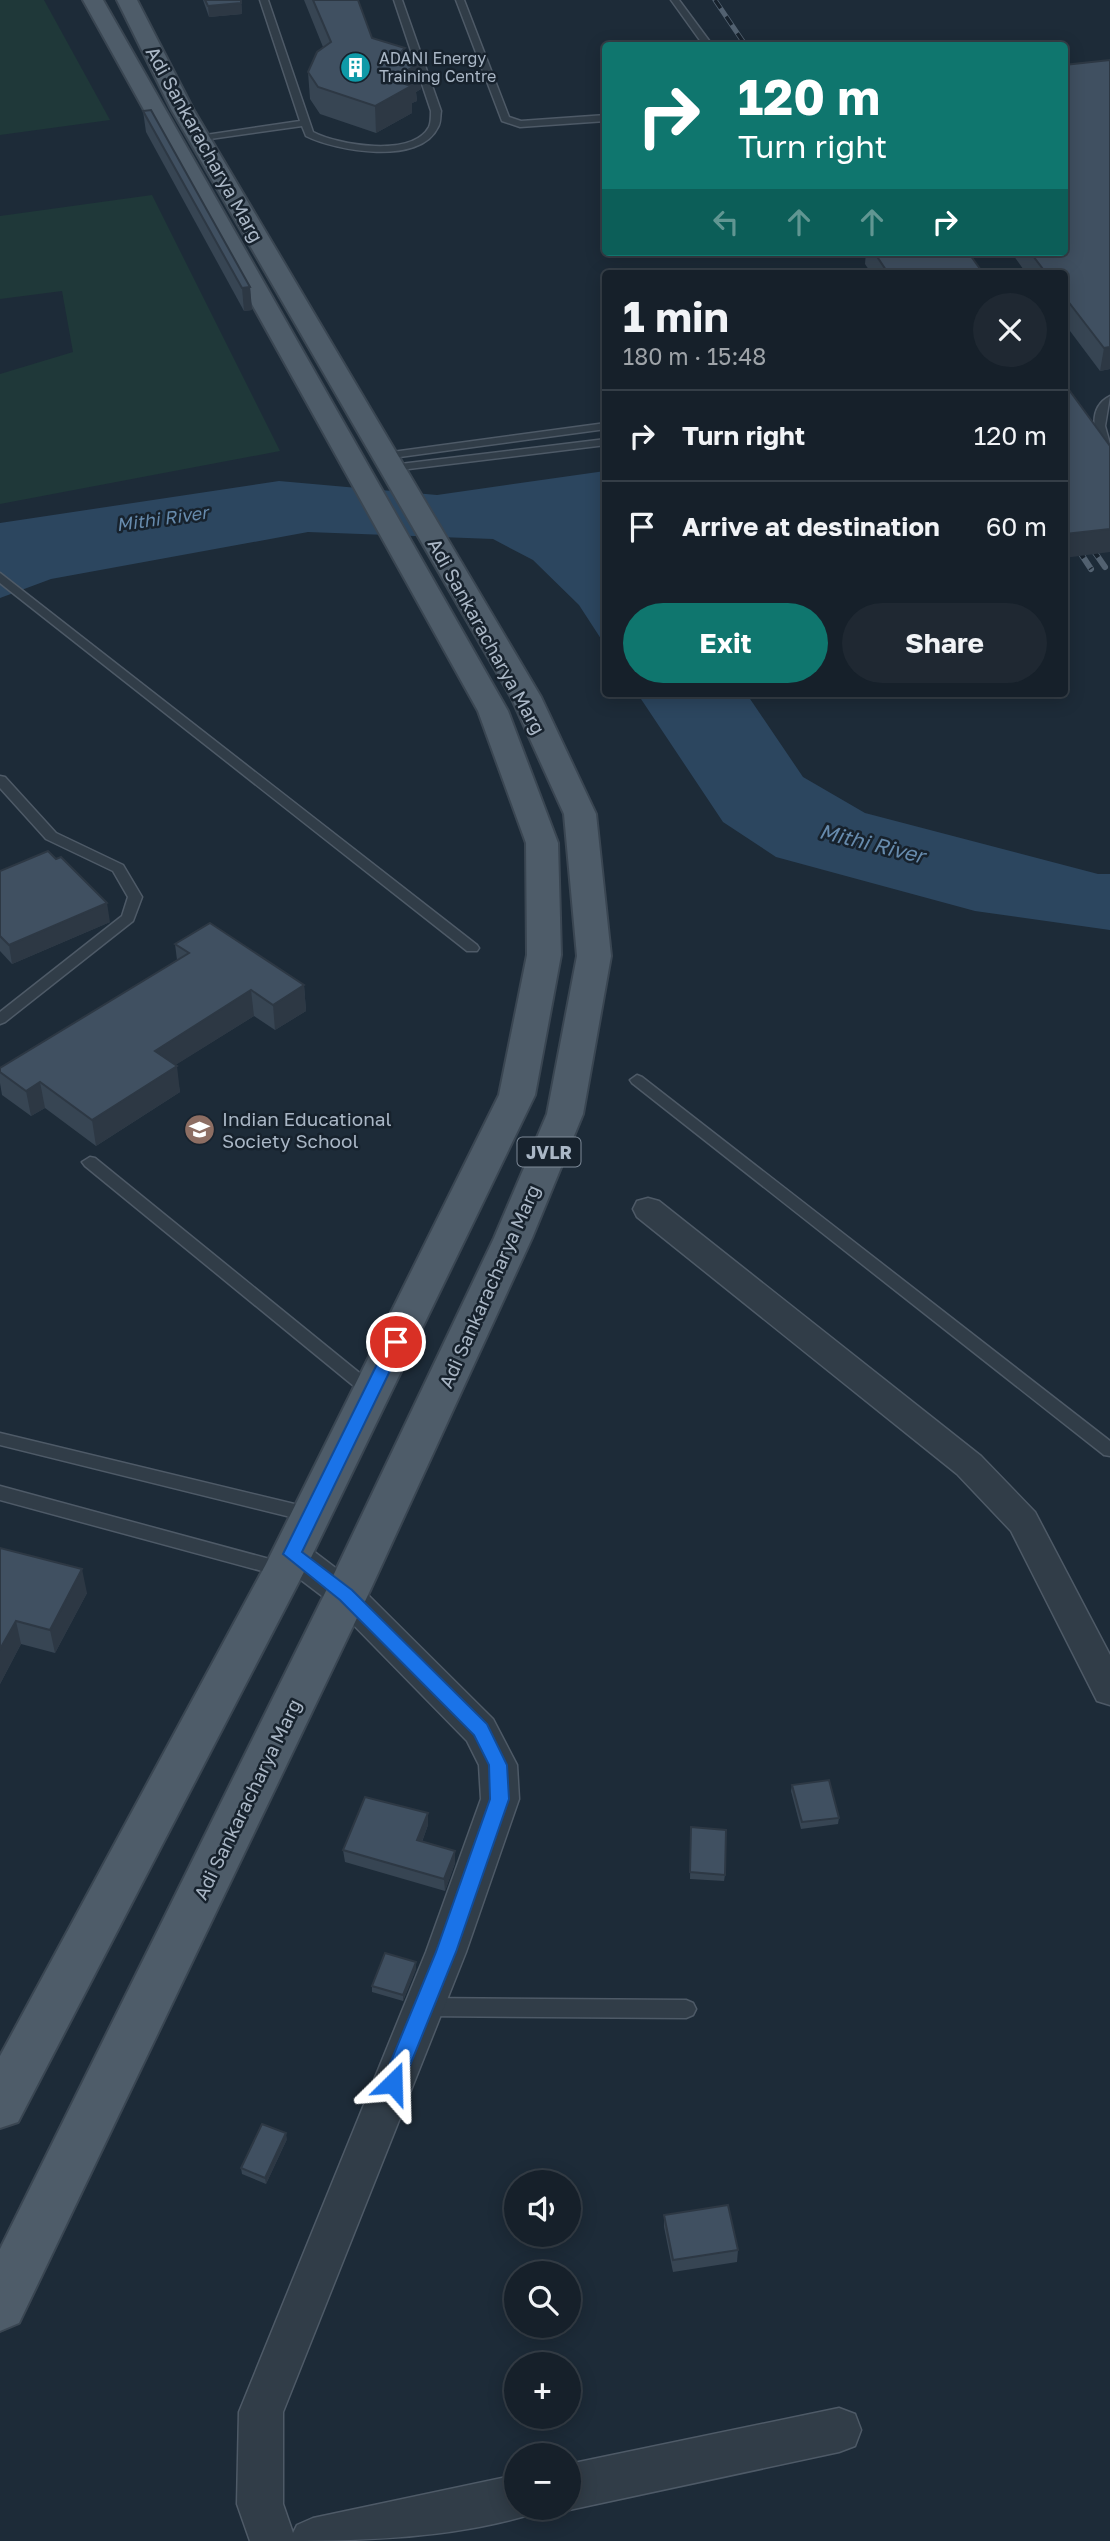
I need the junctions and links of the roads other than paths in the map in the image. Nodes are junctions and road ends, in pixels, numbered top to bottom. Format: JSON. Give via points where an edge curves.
{"nodes":[{"id":1,"x":93,"y":0,"type":"edge"},
{"id":2,"x":127,"y":0,"type":"edge"},
{"id":3,"x":264,"y":0,"type":"edge"},
{"id":4,"x":398,"y":0,"type":"edge"},
{"id":5,"x":460,"y":0,"type":"edge"},
{"id":6,"x":675,"y":0,"type":"edge"},
{"id":7,"x":706,"y":42,"type":"edge"},
{"id":8,"x":602,"y":118,"type":"edge"},
{"id":9,"x":306,"y":123,"type":"junction"},
{"id":10,"x":200,"y":139,"type":"junction"},
{"id":11,"x":1110,"y":399,"type":"edge"},
{"id":12,"x":602,"y":427,"type":"edge"},
{"id":13,"x":602,"y":442,"type":"edge"},
{"id":14,"x":1110,"y":453,"type":"edge"},
{"id":15,"x":388,"y":462,"type":"junction"},
{"id":16,"x":0,"y":577,"type":"edge"},
{"id":17,"x":0,"y":780,"type":"edge"},
{"id":18,"x":472,"y":948,"type":"dead end"},
{"id":19,"x":0,"y":1019,"type":"edge"},
{"id":20,"x":638,"y":1080,"type":"dead end"},
{"id":21,"x":90,"y":1161,"type":"dead end"},
{"id":22,"x":648,"y":1209,"type":"dead end"},
{"id":23,"x":372,"y":1392,"type":"junction"},
{"id":24,"x":0,"y":1439,"type":"edge"},
{"id":25,"x":1110,"y":1450,"type":"edge"},
{"id":26,"x":0,"y":1493,"type":"edge"},
{"id":27,"x":311,"y":1515,"type":"junction"},
{"id":28,"x":288,"y":1562,"type":"junction"},
{"id":29,"x":346,"y":1595,"type":"junction"},
{"id":30,"x":1110,"y":1690,"type":"edge"},
{"id":31,"x":423,"y":2007,"type":"junction"},
{"id":32,"x":686,"y":2009,"type":"dead end"},
{"id":33,"x":0,"y":2105,"type":"edge"},
{"id":34,"x":0,"y":2305,"type":"edge"},
{"id":35,"x":839,"y":2430,"type":"dead end"},
{"id":36,"x":581,"y":2484,"type":"edge"},
{"id":37,"x":504,"y":2501,"type":"edge"},
{"id":38,"x":273,"y":2541,"type":"edge"},
{"id":39,"x":313,"y":2541,"type":"edge"}],
"edges":[{"from":1,"to":23,"type":"main road","name":"Adi Sankaracharya Marg","number":"JVLR","via":[[493,711],[542,843],[544,955],[517,1095]]},
{"from":2,"to":10,"type":"main road","name":"Adi Sankaracharya Marg","number":"JVLR"},
{"from":3,"to":9,"type":"lane"},
{"from":4,"to":9,"type":"lane","via":[[436,111],[434,127],[426,137],[390,148],[347,148],[321,142],[309,134]]},
{"from":5,"to":8,"type":"lane","via":[[505,119],[520,124]]},
{"from":6,"to":7,"type":"lane"},
{"from":9,"to":10,"type":"lane"},
{"from":10,"to":15,"type":"main road","name":"Adi Sankaracharya Marg","number":"JVLR"},
{"from":11,"to":14,"type":"lane","via":[[1100,412],[1099,428],[1100,439]]},
{"from":12,"to":15,"type":"lane"},
{"from":13,"to":15,"type":"lane"},
{"from":15,"to":29,"type":"main road","name":"Adi Sankaracharya Marg","number":"JVLR","via":[[526,697],[580,814],[594,957],[565,1114],[513,1238]]},
{"from":16,"to":18,"type":"lane"},
{"from":17,"to":19,"type":"lane","via":[[51,836],[118,868],[135,897],[128,918]]},
{"from":20,"to":25,"type":"lane"},
{"from":21,"to":23,"type":"lane"},
{"from":22,"to":30,"type":"street","via":[[969,1465],[1023,1522]]},
{"from":23,"to":27,"type":"main road","name":"Adi Sankaracharya Marg","number":"JVLR"},
{"from":24,"to":27,"type":"lane"},
{"from":26,"to":28,"type":"lane"},
{"from":27,"to":28,"type":"main road","name":"Adi Sankaracharya Marg","number":"JVLR"},
{"from":28,"to":29,"type":"street"},
{"from":28,"to":33,"type":"main road","name":"Adi Sankaracharya Marg","number":"JVLR"},
{"from":29,"to":31,"type":"street","via":[[480,1730],[498,1765],[500,1799]]},
{"from":29,"to":34,"type":"main road","name":"Adi Sankaracharya Marg","number":"JVLR"},
{"from":31,"to":32,"type":"lane"},
{"from":31,"to":38,"type":"street","via":[[261,2412],[260,2504]]},
{"from":35,"to":36,"type":"street"},
{"from":37,"to":39,"type":"street"}]}
